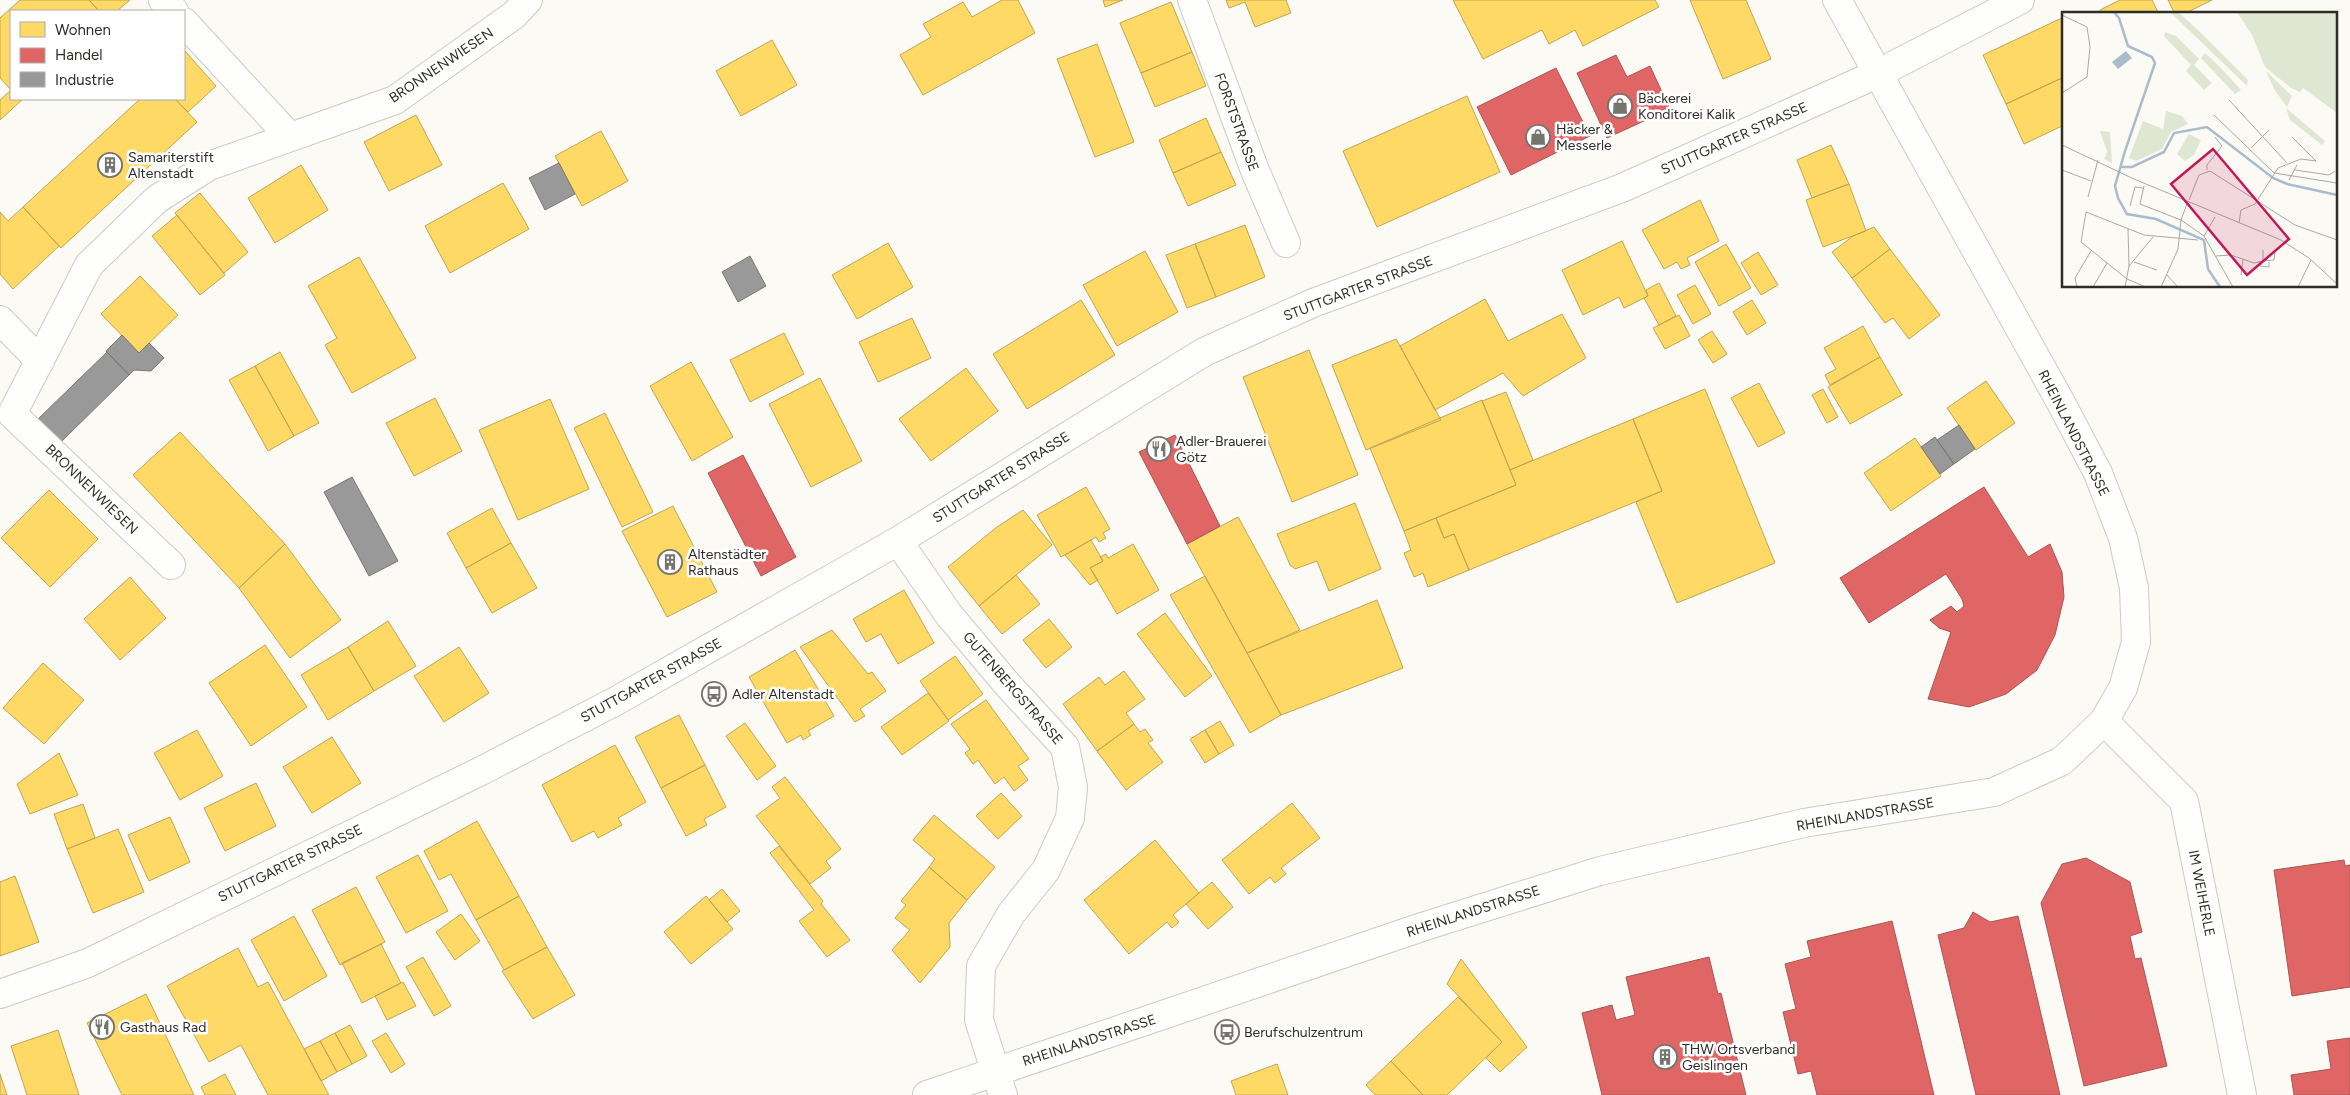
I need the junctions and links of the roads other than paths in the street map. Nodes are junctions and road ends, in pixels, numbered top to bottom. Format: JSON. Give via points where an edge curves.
{"nodes":[{"id":1,"x":163,"y":0,"type":"edge"},
{"id":2,"x":528,"y":0,"type":"edge"},
{"id":3,"x":1192,"y":0,"type":"edge"},
{"id":4,"x":1837,"y":0,"type":"edge"},
{"id":5,"x":2020,"y":0,"type":"edge"},
{"id":6,"x":173,"y":10,"type":"edge"},
{"id":7,"x":185,"y":23,"type":"edge"},
{"id":8,"x":1877,"y":74,"type":"junction"},
{"id":9,"x":289,"y":136,"type":"junction"},
{"id":10,"x":1286,"y":243,"type":"dead end"},
{"id":11,"x":0,"y":320,"type":"edge"},
{"id":12,"x":40,"y":361,"type":"junction"},
{"id":13,"x":6,"y":419,"type":"edge"},
{"id":14,"x":898,"y":541,"type":"junction"},
{"id":15,"x":171,"y":565,"type":"dead end"},
{"id":16,"x":2104,"y":721,"type":"junction"},
{"id":17,"x":0,"y":994,"type":"edge"},
{"id":18,"x":999,"y":1083,"type":"edge"},
{"id":19,"x":927,"y":1095,"type":"edge"},
{"id":20,"x":2242,"y":1095,"type":"edge"}],
"edges":[{"from":1,"to":6,"type":"main road"},
{"from":2,"to":9,"type":"main road","name":"BRONNENWIESEN","via":[[514,15],[395,100]]},
{"from":3,"to":10,"type":"main road","name":"FORSTSTRASSE","via":[[1254,168]]},
{"from":4,"to":8,"type":"main road","name":"RHEINLANDSTRASSE"},
{"from":5,"to":8,"type":"main road","name":"STUTTGARTER STRASSE"},
{"from":7,"to":9,"type":"main road"},
{"from":8,"to":14,"type":"main road","name":"STUTTGARTER STRASSE","via":[[1622,188],[1314,303],[1204,352]]},
{"from":8,"to":16,"type":"main road","name":"RHEINLANDSTRASSE","via":[[2060,401],[2098,473],[2123,538],[2134,588],[2136,642],[2123,688]]},
{"from":9,"to":12,"type":"main road","name":"BRONNENWIESEN","via":[[209,166],[156,199],[89,265]]},
{"from":11,"to":12,"type":"main road"},
{"from":12,"to":13,"type":"main road","name":"BRONNENWIESEN"},
{"from":13,"to":15,"type":"main road","name":"BRONNENWIESEN"},
{"from":14,"to":17,"type":"main road","name":"STUTTGARTER STRASSE","via":[[616,701],[505,759],[88,962]]},
{"from":14,"to":18,"type":"main road","name":"GUTENBERGSTRASSE","via":[[949,614],[1065,747],[1073,787],[1070,818],[1046,870],[1011,914],[981,966],[979,1020]]},
{"from":16,"to":18,"type":"main road","name":"RHEINLANDSTRASSE","via":[[2062,761],[1994,792],[1804,823],[1600,871],[1422,927]]},
{"from":16,"to":20,"type":"main road","name":"IM WEIHERLE","via":[[2184,801]]},
{"from":18,"to":19,"type":"main road","name":"RHEINLANDSTRASSE"}]}
